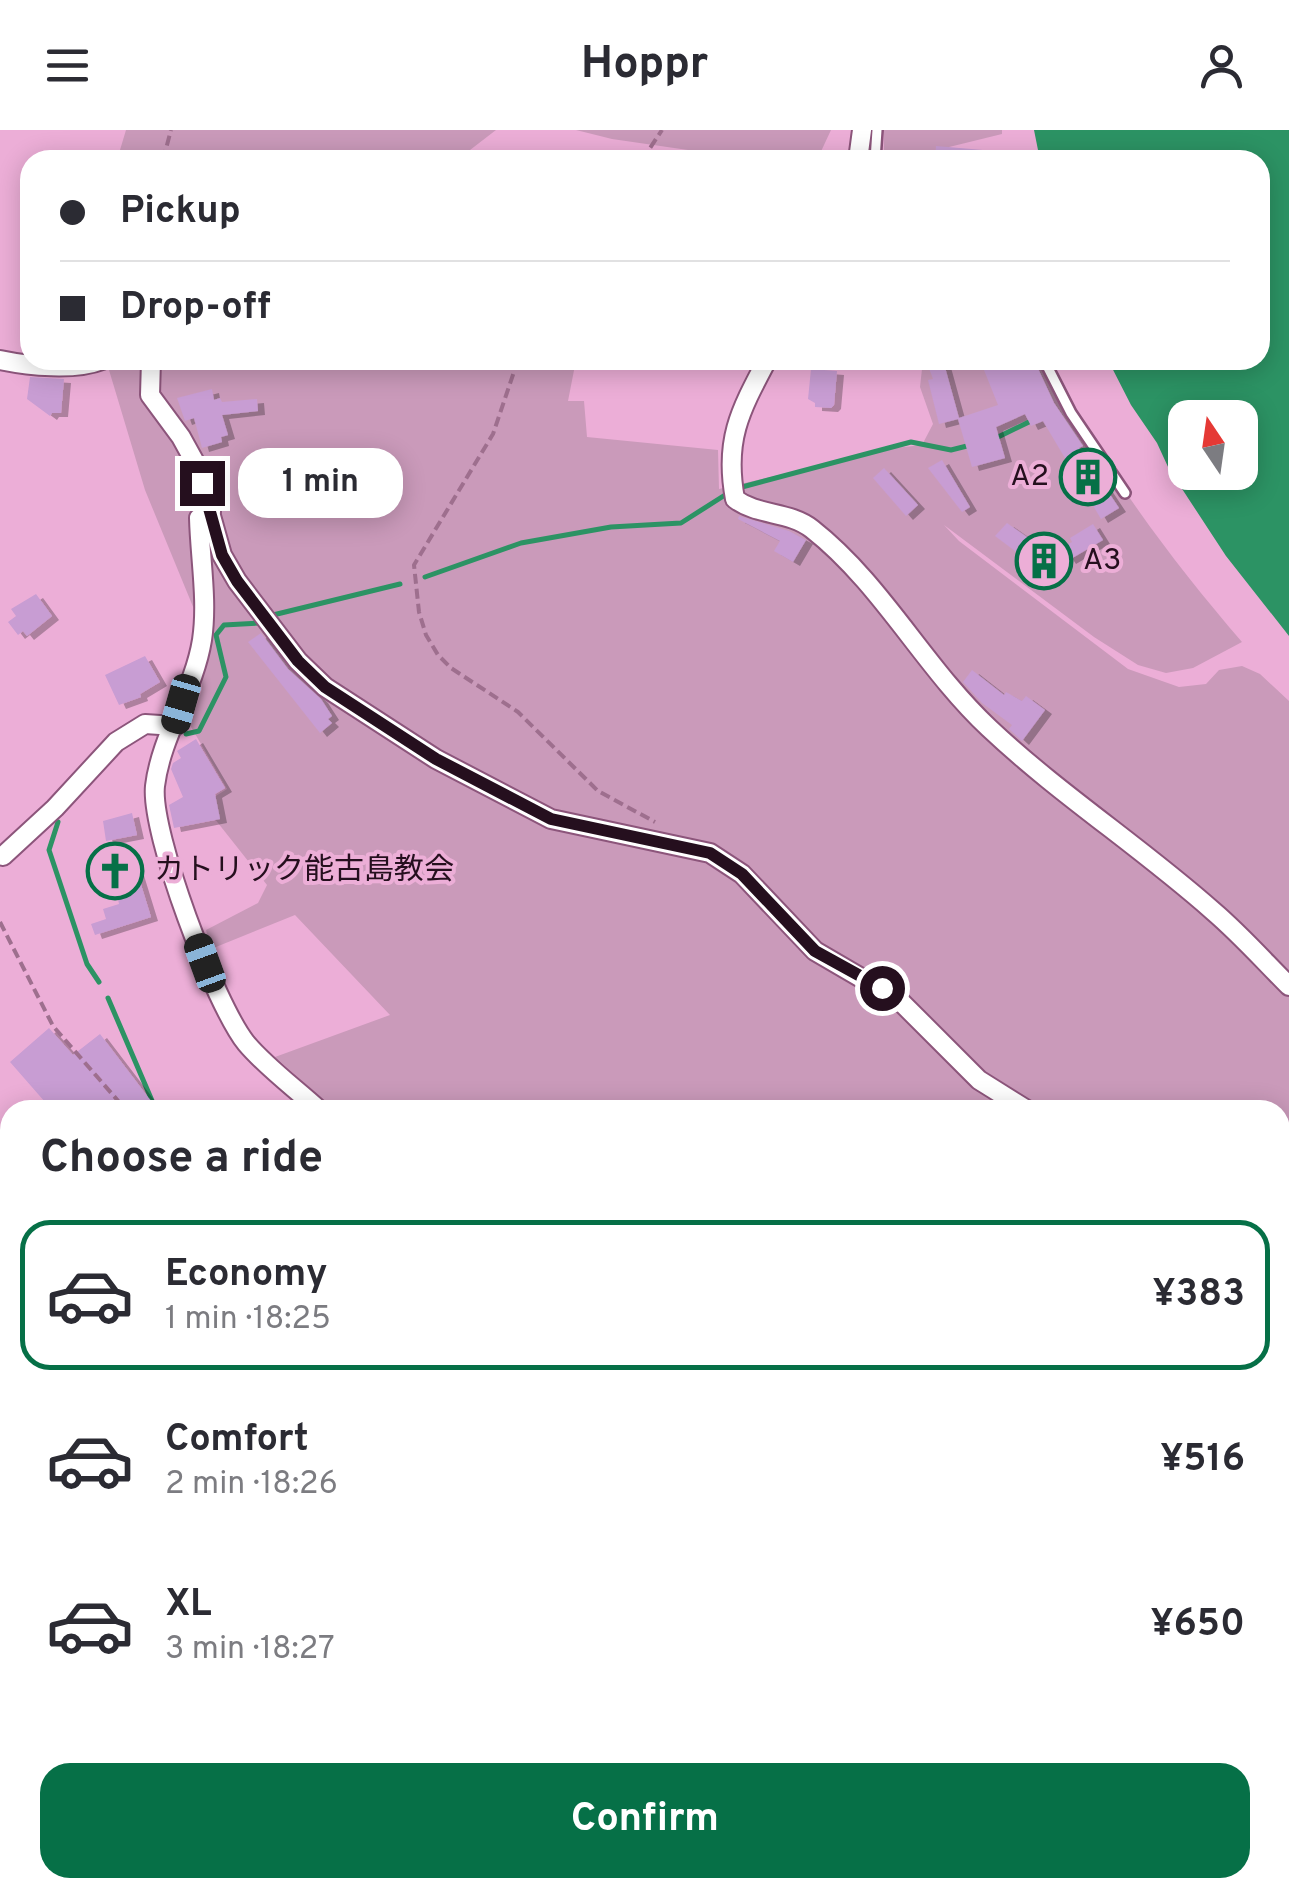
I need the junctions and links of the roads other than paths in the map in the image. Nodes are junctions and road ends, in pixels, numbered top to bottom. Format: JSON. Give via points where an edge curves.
{"nodes":[{"id":1,"x":151,"y":370,"type":"edge"},
{"id":2,"x":761,"y":370,"type":"edge"},
{"id":3,"x":1049,"y":370,"type":"edge"},
{"id":4,"x":1125,"y":493,"type":"dead end"},
{"id":5,"x":211,"y":511,"type":"junction"},
{"id":6,"x":175,"y":726,"type":"junction"},
{"id":7,"x":4,"y":856,"type":"dead end"},
{"id":8,"x":1289,"y":986,"type":"edge"},
{"id":9,"x":308,"y":1100,"type":"edge"},
{"id":10,"x":1011,"y":1100,"type":"edge"}],
"edges":[{"from":1,"to":5,"type":"street","via":[[150,396],[197,466]]},
{"from":2,"to":8,"type":"street","via":[[736,420],[730,471],[735,499],[807,525],[825,539],[989,728],[1214,911]]},
{"from":3,"to":4,"type":"lane"},
{"from":5,"to":6,"type":"street","via":[[199,518],[202,640]]},
{"from":5,"to":10,"type":"street","via":[[222,555],[237,581],[325,687],[436,759],[551,819],[710,853],[742,874],[815,951],[899,1000],[979,1080]]},
{"from":6,"to":7,"type":"street","via":[[145,724],[116,742]]},
{"from":6,"to":9,"type":"street","via":[[159,767],[154,807],[171,868],[229,1016],[248,1045]]}]}
